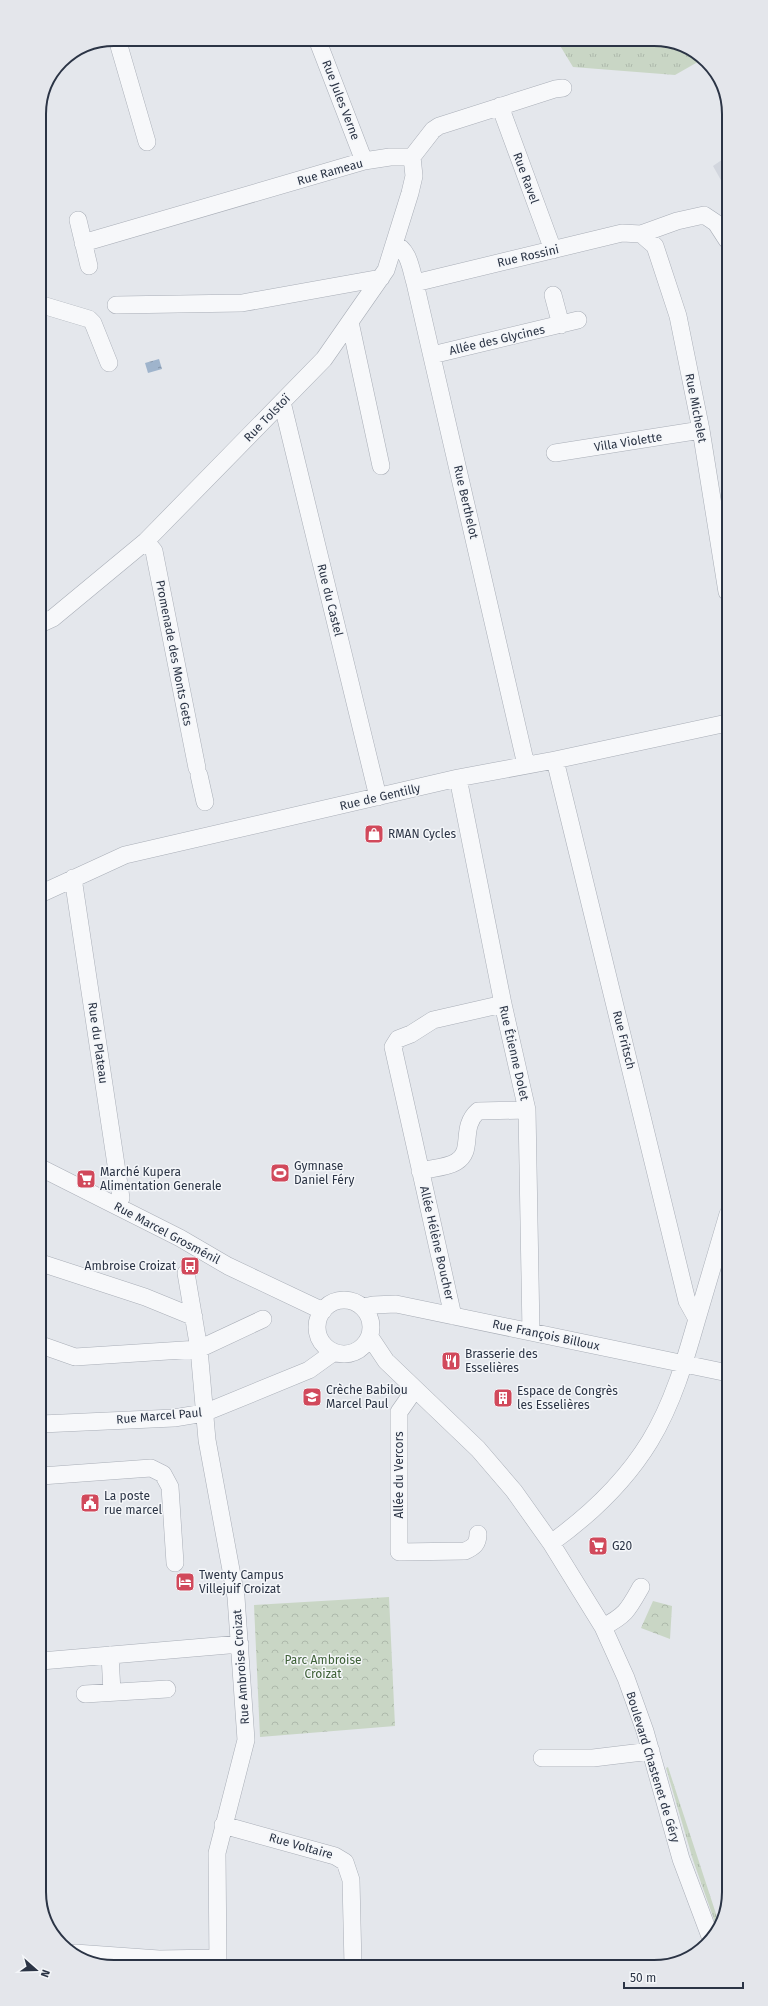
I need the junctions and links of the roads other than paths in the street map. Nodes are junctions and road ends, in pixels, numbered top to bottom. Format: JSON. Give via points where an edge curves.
{"nodes":[{"id":1,"x":119,"y":46,"type":"edge"},
{"id":2,"x":321,"y":46,"type":"edge"},
{"id":3,"x":563,"y":88,"type":"dead end"},
{"id":4,"x":500,"y":106,"type":"junction"},
{"id":5,"x":147,"y":142,"type":"dead end"},
{"id":6,"x":412,"y":157,"type":"junction"},
{"id":7,"x":364,"y":161,"type":"junction"},
{"id":8,"x":78,"y":220,"type":"dead end"},
{"id":9,"x":722,"y":232,"type":"edge"},
{"id":10,"x":641,"y":234,"type":"junction"},
{"id":11,"x":84,"y":243,"type":"junction"},
{"id":12,"x":394,"y":244,"type":"junction"},
{"id":13,"x":552,"y":250,"type":"junction"},
{"id":14,"x":89,"y":266,"type":"dead end"},
{"id":15,"x":381,"y":278,"type":"junction"},
{"id":16,"x":415,"y":283,"type":"junction"},
{"id":17,"x":553,"y":295,"type":"dead end"},
{"id":18,"x":116,"y":305,"type":"dead end"},
{"id":19,"x":46,"y":306,"type":"edge"},
{"id":20,"x":578,"y":320,"type":"dead end"},
{"id":21,"x":350,"y":322,"type":"junction"},
{"id":22,"x":561,"y":325,"type":"junction"},
{"id":23,"x":432,"y":355,"type":"junction"},
{"id":24,"x":109,"y":363,"type":"dead end"},
{"id":25,"x":282,"y":402,"type":"junction"},
{"id":26,"x":701,"y":430,"type":"junction"},
{"id":27,"x":555,"y":453,"type":"dead end"},
{"id":28,"x":381,"y":466,"type":"dead end"},
{"id":29,"x":146,"y":541,"type":"junction"},
{"id":30,"x":722,"y":561,"type":"edge"},
{"id":31,"x":46,"y":621,"type":"edge"},
{"id":32,"x":722,"y":724,"type":"edge"},
{"id":33,"x":555,"y":760,"type":"junction"},
{"id":34,"x":526,"y":766,"type":"junction"},
{"id":35,"x":458,"y":778,"type":"junction"},
{"id":36,"x":378,"y":797,"type":"junction"},
{"id":37,"x":205,"y":802,"type":"dead end"},
{"id":38,"x":73,"y":878,"type":"junction"},
{"id":39,"x":46,"y":891,"type":"edge"},
{"id":40,"x":503,"y":1004,"type":"junction"},
{"id":41,"x":527,"y":1110,"type":"junction"},
{"id":42,"x":46,"y":1170,"type":"edge"},
{"id":43,"x":420,"y":1171,"type":"junction"},
{"id":44,"x":117,"y":1206,"type":"junction"},
{"id":45,"x":722,"y":1234,"type":"edge"},
{"id":46,"x":46,"y":1264,"type":"edge"},
{"id":47,"x":186,"y":1273,"type":"dead end"},
{"id":48,"x":363,"y":1307,"type":"junction"},
{"id":49,"x":323,"y":1311,"type":"junction"},
{"id":50,"x":453,"y":1316,"type":"junction"},
{"id":51,"x":194,"y":1317,"type":"junction"},
{"id":52,"x":263,"y":1319,"type":"dead end"},
{"id":53,"x":697,"y":1319,"type":"junction"},
{"id":54,"x":531,"y":1332,"type":"junction"},
{"id":55,"x":370,"y":1337,"type":"junction"},
{"id":56,"x":46,"y":1347,"type":"edge"},
{"id":57,"x":199,"y":1349,"type":"junction"},
{"id":58,"x":334,"y":1352,"type":"junction"},
{"id":59,"x":354,"y":1353,"type":"junction"},
{"id":60,"x":386,"y":1361,"type":"junction"},
{"id":61,"x":684,"y":1364,"type":"junction"},
{"id":62,"x":722,"y":1372,"type":"edge"},
{"id":63,"x":415,"y":1389,"type":"junction"},
{"id":64,"x":204,"y":1414,"type":"junction"},
{"id":65,"x":46,"y":1424,"type":"edge"},
{"id":66,"x":46,"y":1476,"type":"edge"},
{"id":67,"x":478,"y":1534,"type":"dead end"},
{"id":68,"x":551,"y":1543,"type":"junction"},
{"id":69,"x":175,"y":1563,"type":"dead end"},
{"id":70,"x":640,"y":1587,"type":"dead end"},
{"id":71,"x":603,"y":1628,"type":"junction"},
{"id":72,"x":240,"y":1644,"type":"junction"},
{"id":73,"x":110,"y":1655,"type":"junction"},
{"id":74,"x":46,"y":1661,"type":"edge"},
{"id":75,"x":167,"y":1688,"type":"dead end"},
{"id":76,"x":112,"y":1692,"type":"junction"},
{"id":77,"x":85,"y":1694,"type":"dead end"},
{"id":78,"x":650,"y":1751,"type":"junction"},
{"id":79,"x":542,"y":1758,"type":"dead end"},
{"id":80,"x":223,"y":1825,"type":"junction"},
{"id":81,"x":709,"y":1932,"type":"edge"},
{"id":82,"x":85,"y":1954,"type":"edge"},
{"id":83,"x":188,"y":1960,"type":"edge"},
{"id":84,"x":218,"y":1960,"type":"edge"},
{"id":85,"x":353,"y":1960,"type":"edge"}],
"edges":[{"from":1,"to":5,"type":"street"},
{"from":2,"to":7,"type":"street","name":"Rue Jules Verne"},
{"from":3,"to":4,"type":"street"},
{"from":4,"to":6,"type":"street","via":[[436,127]]},
{"from":4,"to":13,"type":"street","name":"Rue Ravel"},
{"from":6,"to":7,"type":"street","name":"Rue Rameau"},
{"from":6,"to":12,"type":"street","name":"Rue Tolstoï","via":[[414,176]]},
{"from":7,"to":11,"type":"street","name":"Rue Rameau"},
{"from":8,"to":11,"type":"street"},
{"from":9,"to":10,"type":"street","via":[[716,222],[704,215],[677,221]]},
{"from":10,"to":13,"type":"street","name":"Rue Rossini","via":[[622,233]]},
{"from":10,"to":26,"type":"street","name":"Rue Michelet","via":[[654,246],[678,316]]},
{"from":11,"to":14,"type":"street"},
{"from":12,"to":15,"type":"street","name":"Rue Tolstoï"},
{"from":12,"to":16,"type":"street","name":"Rue Berthelot","via":[[405,253]]},
{"from":13,"to":16,"type":"street","name":"Rue Rossini"},
{"from":15,"to":18,"type":"street","via":[[242,303]]},
{"from":15,"to":21,"type":"street","name":"Rue Tolstoï"},
{"from":16,"to":23,"type":"street","name":"Rue Berthelot"},
{"from":17,"to":22,"type":"street","name":"Allée des Glycines"},
{"from":19,"to":24,"type":"street","via":[[89,319]]},
{"from":20,"to":22,"type":"street","name":"Allée des Glycines"},
{"from":21,"to":25,"type":"street","name":"Rue Tolstoï","via":[[324,359]]},
{"from":21,"to":28,"type":"street"},
{"from":22,"to":23,"type":"street","name":"Allée des Glycines"},
{"from":23,"to":34,"type":"street","name":"Rue Berthelot"},
{"from":25,"to":29,"type":"street","name":"Rue Tolstoï"},
{"from":25,"to":36,"type":"street","name":"Rue du Castel"},
{"from":26,"to":27,"type":"street","name":"Villa Violette"},
{"from":26,"to":30,"type":"street","name":"Rue Michelet"},
{"from":29,"to":31,"type":"street","name":"Rue Tolstoï"},
{"from":29,"to":37,"type":"street","name":"Promenade des Monts Gets","via":[[154,551]]},
{"from":32,"to":33,"type":"street","name":"Rue de Gentilly"},
{"from":33,"to":34,"type":"street","name":"Rue de Gentilly"},
{"from":33,"to":53,"type":"street","name":"Rue Fritsch","via":[[687,1301]]},
{"from":34,"to":35,"type":"street","name":"Rue de Gentilly"},
{"from":35,"to":36,"type":"street","name":"Rue de Gentilly"},
{"from":35,"to":40,"type":"street","name":"Rue Étienne Dolet"},
{"from":36,"to":38,"type":"street","name":"Rue de Gentilly","via":[[125,855]]},
{"from":38,"to":39,"type":"street","name":"Rue de Gentilly"},
{"from":38,"to":44,"type":"street","name":"Rue du Plateau","via":[[121,1198]]},
{"from":40,"to":41,"type":"street","name":"Rue Étienne Dolet"},
{"from":40,"to":43,"type":"street","name":"Allée Hélène Boucher","via":[[433,1020],[395,1042],[393,1051]]},
{"from":41,"to":43,"type":"street","name":"Allée Hélène Boucher","via":[[478,1111],[467,1128],[466,1149],[461,1158],[453,1164]]},
{"from":41,"to":54,"type":"street","name":"Rue Étienne Dolet"},
{"from":42,"to":44,"type":"street","name":"Rue Marcel Grosménil"},
{"from":43,"to":50,"type":"street","name":"Allée Hélène Boucher"},
{"from":44,"to":49,"type":"street","name":"Rue Marcel Grosménil","via":[[228,1266]]},
{"from":45,"to":53,"type":"street"},
{"from":46,"to":51,"type":"street","via":[[145,1297]]},
{"from":47,"to":51,"type":"street","name":"Rue Ambroise Croizat"},
{"from":48,"to":49,"type":"street","via":[[347,1300],[337,1301]]},
{"from":48,"to":50,"type":"street","name":"Rue François Billoux","via":[[396,1304]]},
{"from":48,"to":55,"type":"street","via":[[371,1322]]},
{"from":49,"to":58,"type":"street","via":[[319,1319],[318,1335],[325,1346]]},
{"from":50,"to":54,"type":"street","name":"Rue François Billoux"},
{"from":51,"to":57,"type":"street","name":"Rue Ambroise Croizat"},
{"from":52,"to":57,"type":"street"},
{"from":53,"to":61,"type":"street"},
{"from":54,"to":61,"type":"street","name":"Rue François Billoux"},
{"from":55,"to":59,"type":"street"},
{"from":55,"to":60,"type":"street","name":"Boulevard Chastenet de Géry"},
{"from":56,"to":57,"type":"street","via":[[75,1356]]},
{"from":57,"to":64,"type":"street","name":"Rue Ambroise Croizat"},
{"from":58,"to":59,"type":"street"},
{"from":58,"to":64,"type":"street","name":"Rue Marcel Paul","via":[[309,1370]]},
{"from":59,"to":60,"type":"street","name":"Boulevard Chastenet de Géry"},
{"from":60,"to":63,"type":"street","name":"Boulevard Chastenet de Géry"},
{"from":61,"to":62,"type":"street","name":"Rue François Billoux"},
{"from":61,"to":68,"type":"street","via":[[661,1420],[630,1469],[591,1513]]},
{"from":63,"to":67,"type":"street","name":"Allée du Vercors","via":[[399,1412],[399,1552],[465,1551],[474,1547],[478,1541]]},
{"from":63,"to":68,"type":"street","name":"Boulevard Chastenet de Géry","via":[[478,1449],[514,1491]]},
{"from":64,"to":65,"type":"street","name":"Rue Marcel Paul","via":[[174,1418]]},
{"from":64,"to":72,"type":"street","name":"Rue Ambroise Croizat","via":[[236,1597]]},
{"from":66,"to":69,"type":"street","via":[[151,1468],[163,1474],[170,1487]]},
{"from":68,"to":71,"type":"street","name":"Boulevard Chastenet de Géry"},
{"from":70,"to":71,"type":"street","via":[[628,1609],[619,1619]]},
{"from":71,"to":78,"type":"street","name":"Boulevard Chastenet de Géry","via":[[626,1678]]},
{"from":72,"to":73,"type":"street"},
{"from":72,"to":80,"type":"street","name":"Rue Ambroise Croizat","via":[[246,1740]]},
{"from":73,"to":74,"type":"street"},
{"from":73,"to":76,"type":"street"},
{"from":75,"to":76,"type":"street"},
{"from":76,"to":77,"type":"street"},
{"from":78,"to":79,"type":"street","via":[[593,1758]]},
{"from":78,"to":81,"type":"street","name":"Boulevard Chastenet de Géry","via":[[681,1859]]},
{"from":80,"to":84,"type":"street","name":"Rue Ambroise Croizat","via":[[217,1853]]},
{"from":80,"to":85,"type":"street","name":"Rue Voltaire","via":[[335,1856],[345,1862],[351,1880]]},
{"from":82,"to":83,"type":"street"}]}
